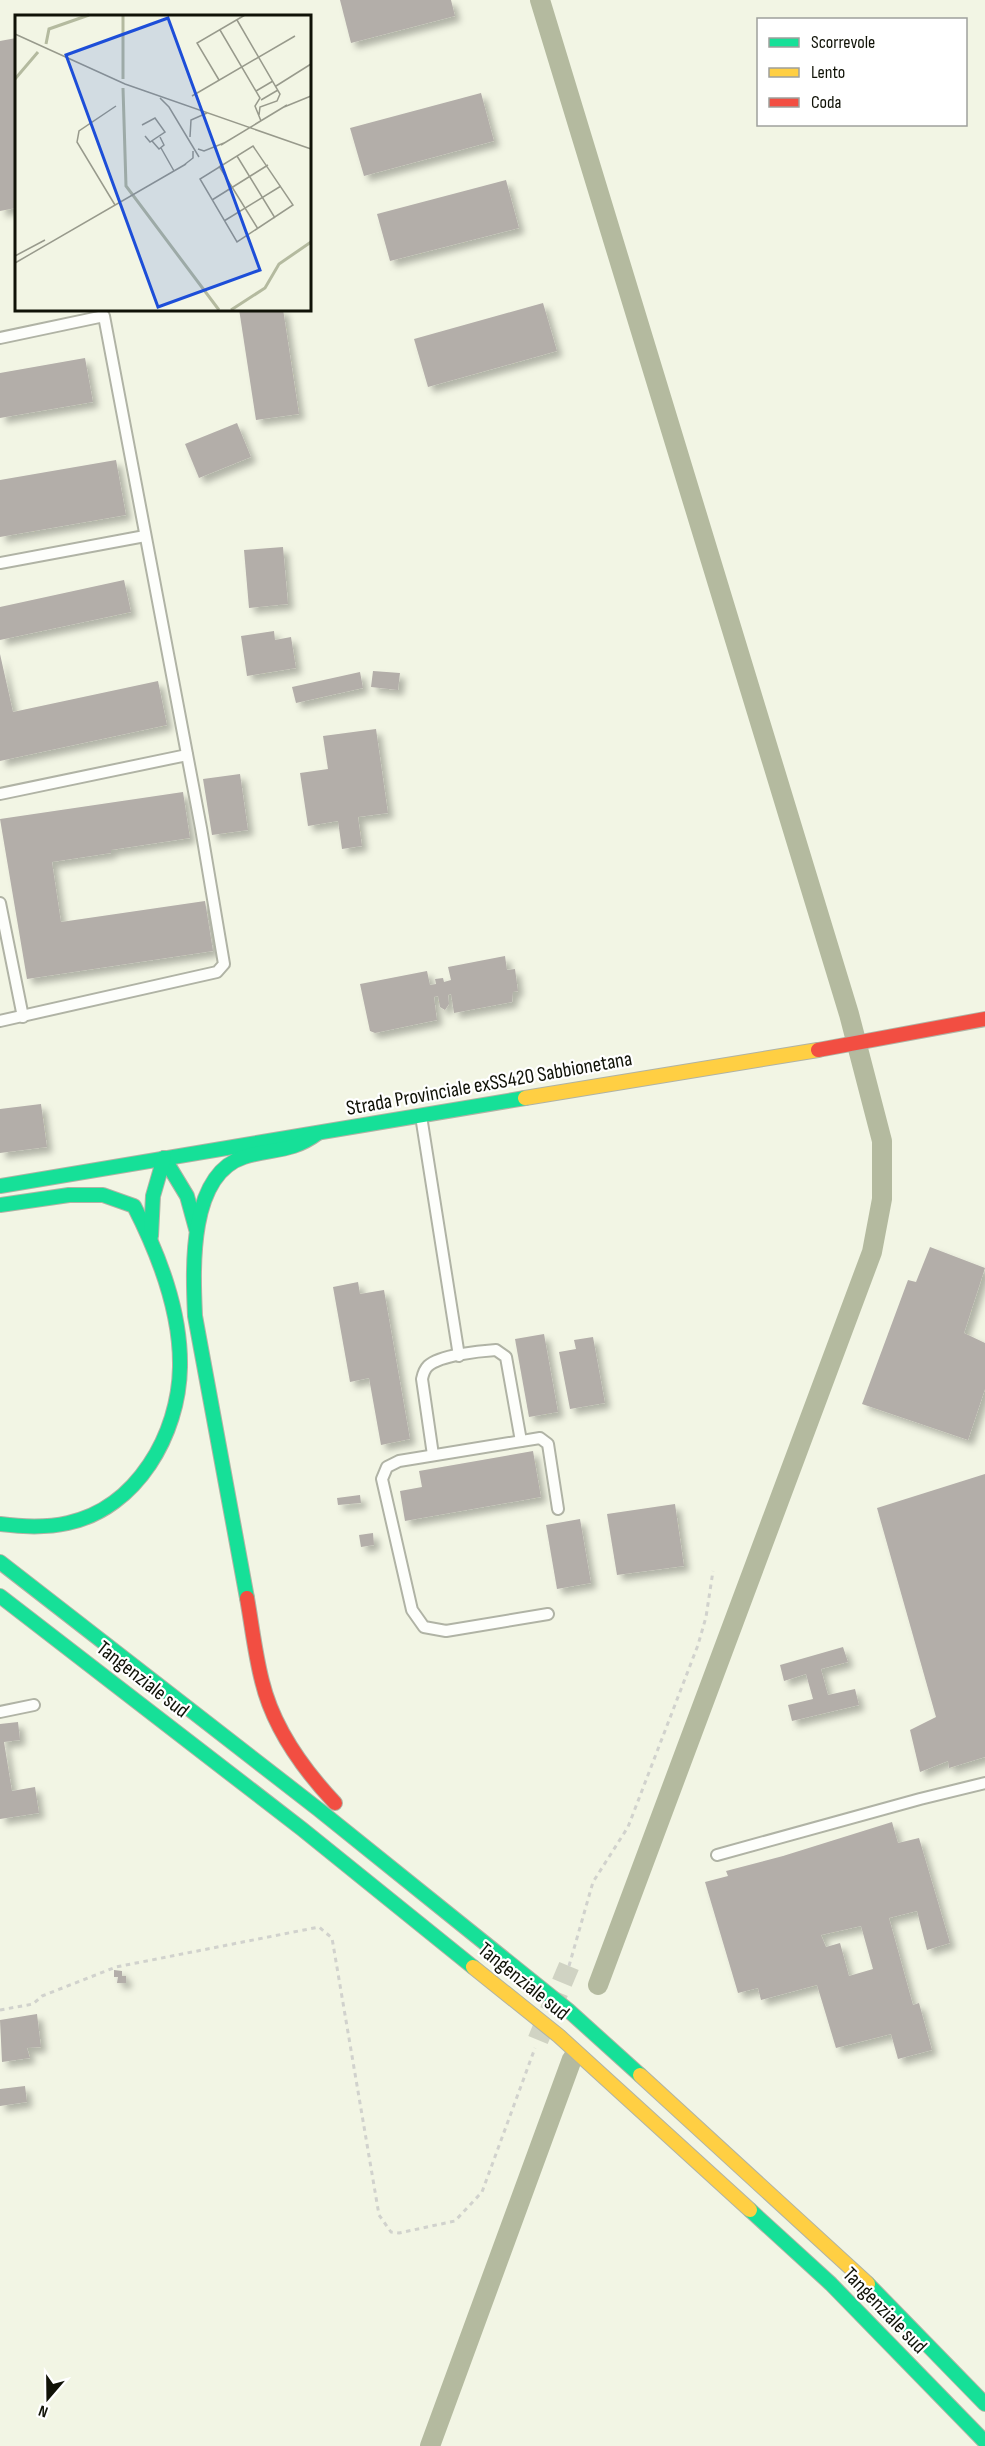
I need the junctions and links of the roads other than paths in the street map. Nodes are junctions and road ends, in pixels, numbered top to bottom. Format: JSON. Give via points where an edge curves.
{"nodes":[{"id":1,"x":0,"y":338,"type":"edge"},
{"id":2,"x":146,"y":536,"type":"junction"},
{"id":3,"x":0,"y":562,"type":"edge"},
{"id":4,"x":187,"y":755,"type":"junction"},
{"id":5,"x":0,"y":794,"type":"edge"},
{"id":6,"x":0,"y":903,"type":"edge"},
{"id":7,"x":23,"y":1017,"type":"junction"},
{"id":8,"x":985,"y":1019,"type":"edge"},
{"id":9,"x":0,"y":1022,"type":"edge"},
{"id":10,"x":421,"y":1116,"type":"junction"},
{"id":11,"x":318,"y":1133,"type":"junction"},
{"id":12,"x":164,"y":1158,"type":"junction"},
{"id":13,"x":0,"y":1186,"type":"edge"},
{"id":14,"x":0,"y":1205,"type":"edge"},
{"id":15,"x":196,"y":1229,"type":"junction"},
{"id":16,"x":151,"y":1236,"type":"junction"},
{"id":17,"x":459,"y":1356,"type":"junction"},
{"id":18,"x":521,"y":1441,"type":"junction"},
{"id":19,"x":433,"y":1455,"type":"junction"},
{"id":20,"x":558,"y":1509,"type":"dead end"},
{"id":21,"x":0,"y":1524,"type":"edge"},
{"id":22,"x":0,"y":1562,"type":"edge"},
{"id":23,"x":0,"y":1596,"type":"edge"},
{"id":24,"x":549,"y":1614,"type":"dead end"},
{"id":25,"x":34,"y":1705,"type":"dead end"},
{"id":26,"x":0,"y":1712,"type":"edge"},
{"id":27,"x":985,"y":1783,"type":"edge"},
{"id":28,"x":717,"y":1855,"type":"dead end"},
{"id":29,"x":568,"y":2010,"type":"junction"},
{"id":30,"x":985,"y":2404,"type":"edge"},
{"id":31,"x":985,"y":2442,"type":"edge"}],
"edges":[{"from":1,"to":2,"type":"lane","via":[[104,316]]},
{"from":2,"to":3,"type":"lane"},
{"from":2,"to":4,"type":"lane"},
{"from":4,"to":5,"type":"lane"},
{"from":4,"to":7,"type":"lane","via":[[224,964],[217,972]]},
{"from":6,"to":7,"type":"lane"},
{"from":7,"to":9,"type":"lane"},
{"from":8,"to":10,"type":"main road","name":"Strada Provinciale exSS420 Sabbionetana"},
{"from":10,"to":11,"type":"main road","name":"Strada Provinciale exSS420 Sabbionetana"},
{"from":10,"to":17,"type":"lane"},
{"from":11,"to":12,"type":"main road","name":"Strada Provinciale exSS420 Sabbionetana"},
{"from":11,"to":15,"type":"main road","via":[[297,1147],[237,1160],[219,1172]]},
{"from":12,"to":13,"type":"main road","name":"Strada Provinciale exSS420 Sabbionetana"},
{"from":12,"to":15,"type":"main road","via":[[187,1196]]},
{"from":12,"to":16,"type":"main road","via":[[150,1205]]},
{"from":14,"to":16,"type":"main road","via":[[69,1195],[103,1195],[134,1206]]},
{"from":15,"to":29,"type":"main road","via":[[195,1316],[262,1682],[279,1728],[320,1788]]},
{"from":16,"to":21,"type":"main road","via":[[175,1319],[180,1368],[176,1404],[154,1460],[115,1500],[89,1516],[28,1528]]},
{"from":17,"to":18,"type":"lane","via":[[496,1350],[506,1357]]},
{"from":17,"to":19,"type":"lane","via":[[435,1360],[426,1367],[422,1378]]},
{"from":18,"to":19,"type":"lane"},
{"from":18,"to":20,"type":"lane","via":[[540,1438],[548,1444]]},
{"from":19,"to":24,"type":"lane","via":[[399,1461],[387,1467],[382,1479],[417,1619],[424,1627],[446,1631]]},
{"from":22,"to":29,"type":"main road","name":"Tangenziale sud"},
{"from":23,"to":31,"type":"main road","name":"Tangenziale sud","via":[[302,1829],[559,2036],[831,2284]]},
{"from":25,"to":26,"type":"lane"},
{"from":27,"to":28,"type":"lane"},
{"from":29,"to":30,"type":"main road","name":"Tangenziale sud","via":[[848,2264]]}]}
